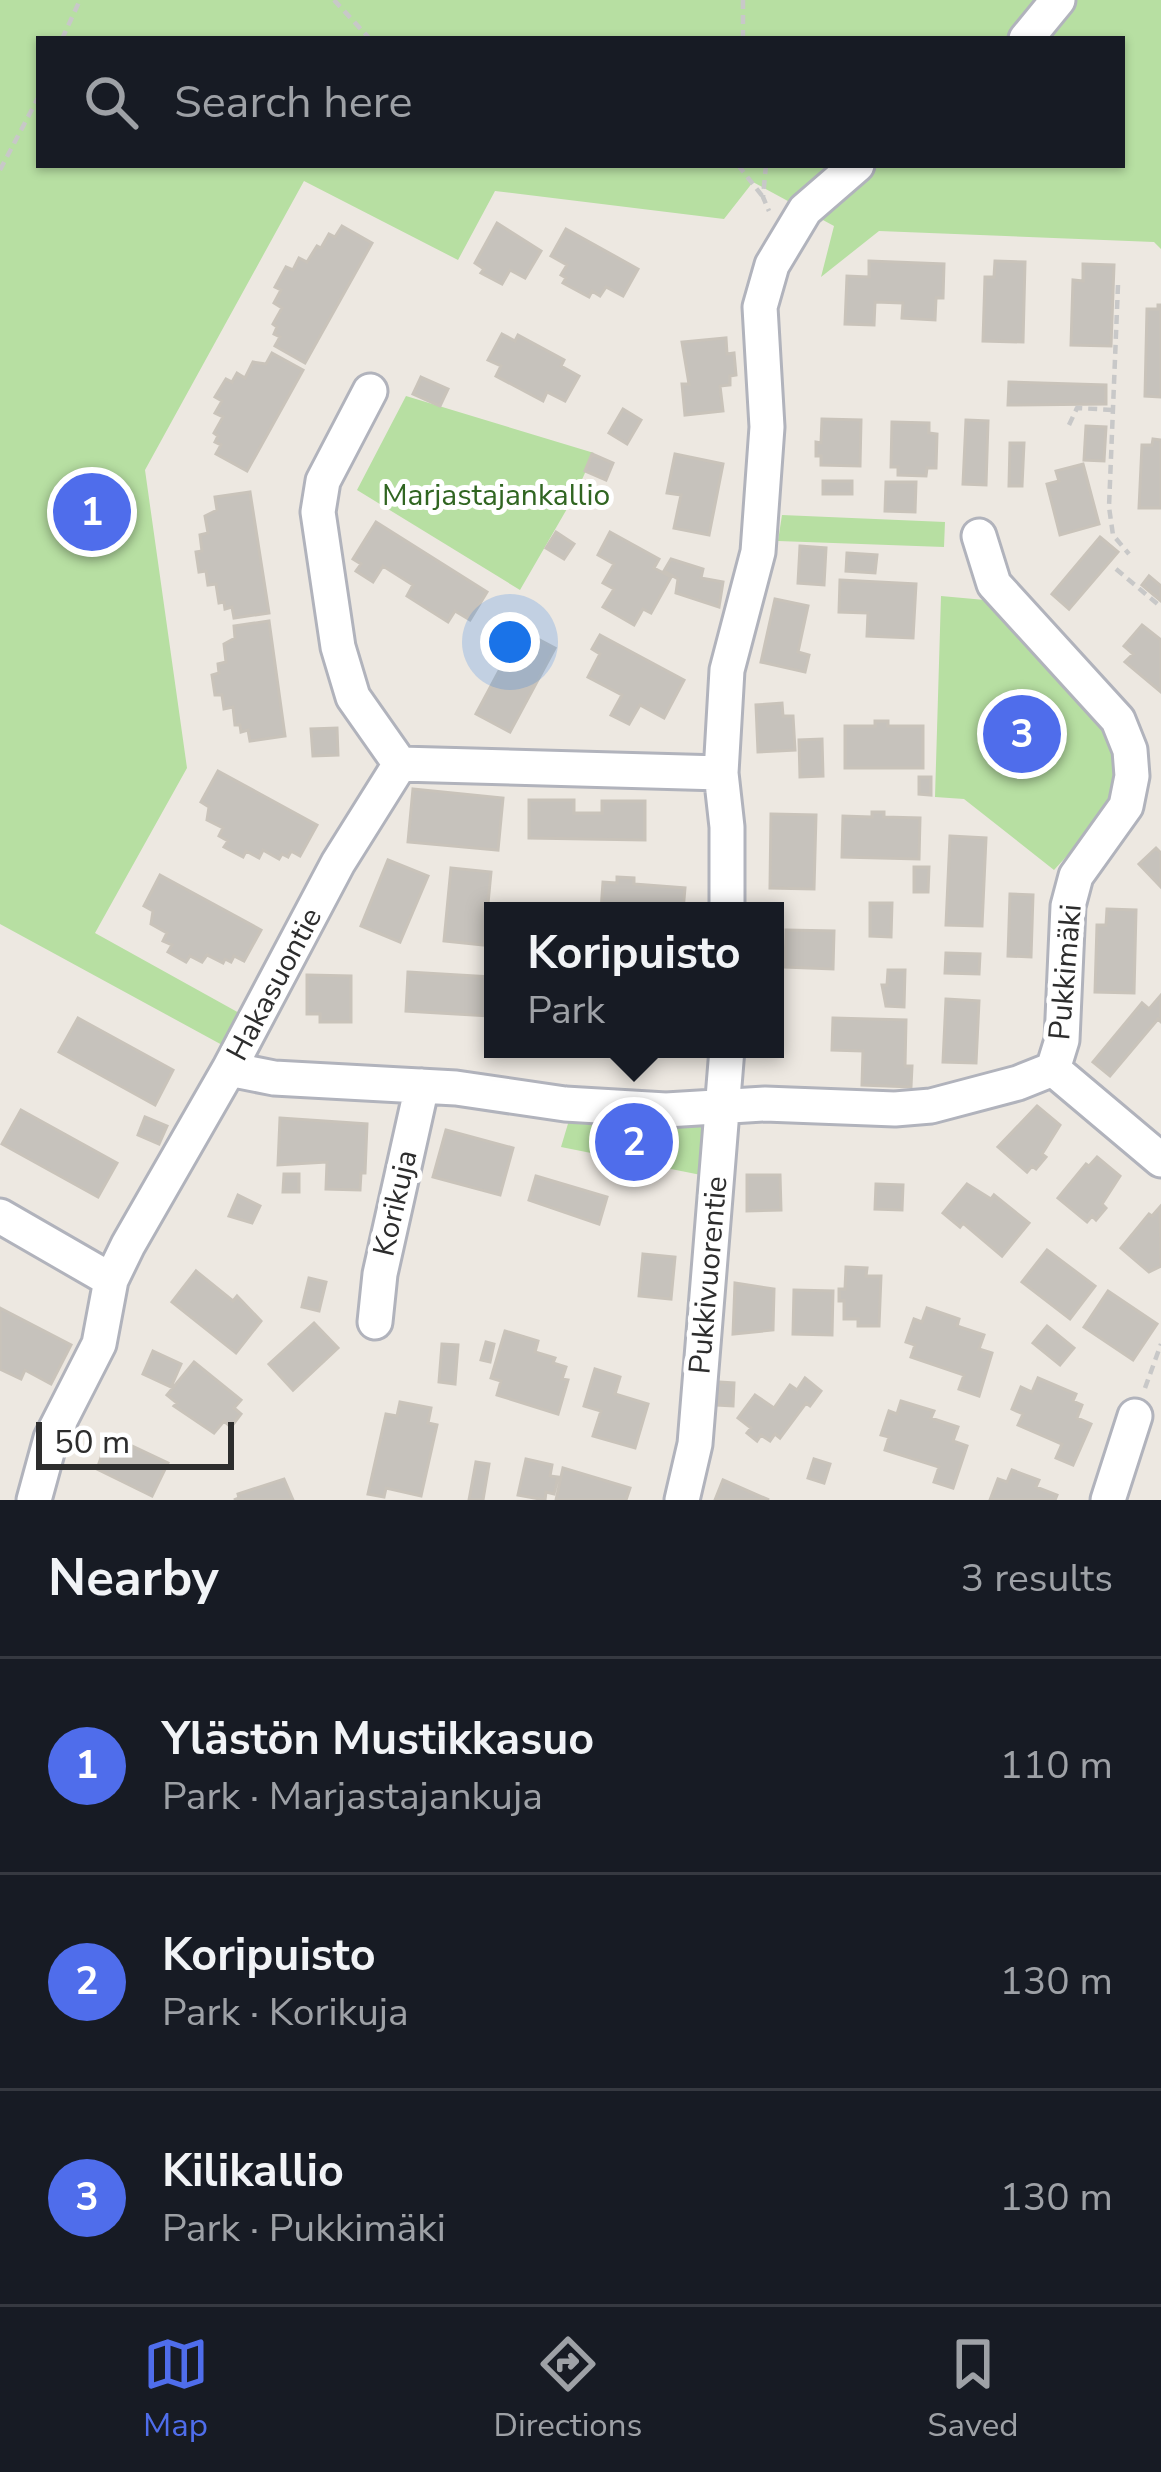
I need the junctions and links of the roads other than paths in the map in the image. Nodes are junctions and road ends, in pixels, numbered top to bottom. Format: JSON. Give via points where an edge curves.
{"nodes":[{"id":1,"x":1058,"y":0,"type":"edge"},
{"id":2,"x":1028,"y":36,"type":"edge"},
{"id":3,"x":854,"y":168,"type":"edge"},
{"id":4,"x":370,"y":391,"type":"dead end"},
{"id":5,"x":979,"y":536,"type":"dead end"},
{"id":6,"x":400,"y":764,"type":"junction"},
{"id":7,"x":721,"y":773,"type":"junction"},
{"id":8,"x":727,"y":902,"type":"edge"},
{"id":9,"x":726,"y":1058,"type":"edge"},
{"id":10,"x":230,"y":1069,"type":"junction"},
{"id":11,"x":1053,"y":1069,"type":"junction"},
{"id":12,"x":422,"y":1086,"type":"junction"},
{"id":13,"x":722,"y":1108,"type":"junction"},
{"id":14,"x":1161,"y":1160,"type":"edge"},
{"id":15,"x":0,"y":1216,"type":"edge"},
{"id":16,"x":111,"y":1280,"type":"junction"},
{"id":17,"x":375,"y":1322,"type":"dead end"},
{"id":18,"x":1136,"y":1416,"type":"road end"},
{"id":19,"x":34,"y":1500,"type":"edge"},
{"id":20,"x":682,"y":1500,"type":"edge"},
{"id":21,"x":1108,"y":1500,"type":"edge"}],
"edges":[{"from":1,"to":2,"type":"street"},
{"from":3,"to":7,"type":"street","via":[[805,210],[760,307],[767,427],[758,552],[727,670]]},
{"from":4,"to":6,"type":"street","via":[[322,481],[318,512],[353,697]]},
{"from":5,"to":11,"type":"street","name":"Pukkimäki","via":[[994,584],[1118,720],[1130,750],[1126,806],[1076,876],[1068,906],[1062,1040]]},
{"from":6,"to":7,"type":"street"},
{"from":6,"to":10,"type":"street","name":"Hakasuontie"},
{"from":7,"to":8,"type":"street"},
{"from":9,"to":13,"type":"street","name":"Pukkivuorentie"},
{"from":10,"to":12,"type":"street"},
{"from":10,"to":16,"type":"street","name":"Hakasuontie"},
{"from":11,"to":13,"type":"street","name":"Pukkimäki","via":[[931,1106]]},
{"from":11,"to":14,"type":"street"},
{"from":12,"to":13,"type":"street","via":[[565,1104]]},
{"from":12,"to":17,"type":"street","name":"Korikuja"},
{"from":13,"to":20,"type":"street","name":"Pukkivuorentie","via":[[695,1444]]},
{"from":15,"to":16,"type":"street"},
{"from":16,"to":19,"type":"street","name":"Hakasuontie","via":[[100,1344],[50,1438]]},
{"from":18,"to":21,"type":"street"}]}
